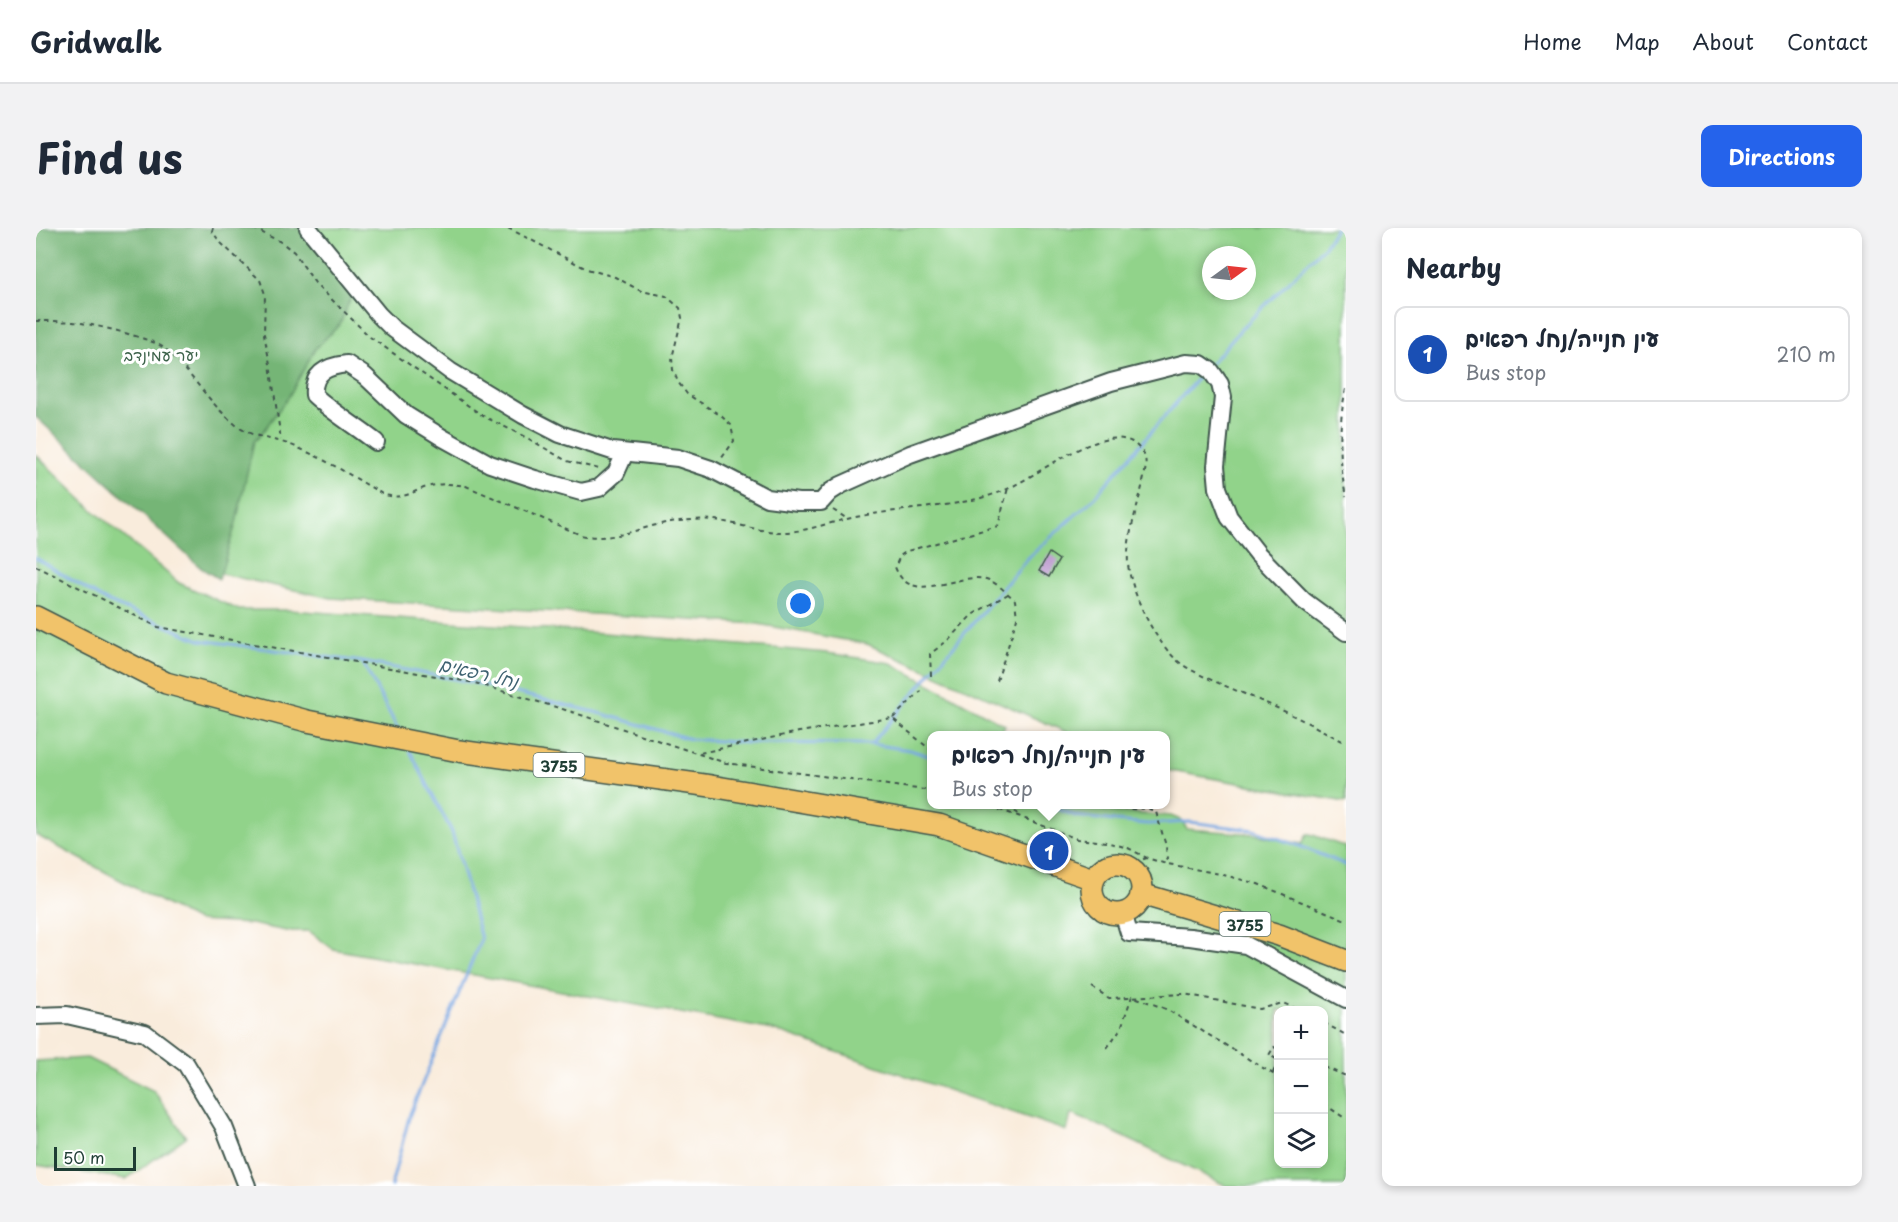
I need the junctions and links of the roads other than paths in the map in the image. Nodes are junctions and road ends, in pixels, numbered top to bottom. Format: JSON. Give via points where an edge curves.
{"nodes":[{"id":1,"x":308,"y":228,"type":"edge"},
{"id":2,"x":376,"y":442,"type":"dead end"},
{"id":3,"x":625,"y":453,"type":"junction"},
{"id":4,"x":36,"y":617,"type":"edge"},
{"id":5,"x":1346,"y":632,"type":"edge"},
{"id":6,"x":1093,"y":879,"type":"junction"},
{"id":7,"x":1141,"y":894,"type":"junction"},
{"id":8,"x":1123,"y":913,"type":"junction"},
{"id":9,"x":1346,"y":960,"type":"edge"},
{"id":10,"x":1346,"y":999,"type":"edge"},
{"id":11,"x":36,"y":1016,"type":"edge"},
{"id":12,"x":247,"y":1186,"type":"edge"}],
"edges":[{"from":1,"to":3,"type":"street","via":[[379,315],[450,370],[560,434]]},
{"from":2,"to":3,"type":"street","via":[[314,395],[313,384],[330,366],[347,364],[406,415],[443,438],[490,464],[535,479],[581,492],[599,488],[616,473]]},
{"from":3,"to":5,"type":"street","via":[[678,458],[711,469],[767,498],[821,502],[841,485],[921,450],[1111,382],[1186,363],[1201,364],[1211,370],[1223,397],[1216,466],[1218,488],[1229,517],[1258,554],[1304,601]]},
{"from":4,"to":6,"type":"main road","number":"3755","via":[[166,683],[307,721],[459,751],[711,786],[939,825]]},
{"from":6,"to":7,"type":"main road","via":[[1110,864],[1126,865],[1137,874]]},
{"from":6,"to":8,"type":"main road","via":[[1092,894],[1099,906],[1112,914]]},
{"from":7,"to":8,"type":"main road","via":[[1133,908]]},
{"from":7,"to":9,"type":"main road","number":"3755","via":[[1280,935]]},
{"from":8,"to":10,"type":"street","via":[[1129,933],[1246,945]]},
{"from":11,"to":12,"type":"street","via":[[67,1015],[145,1033],[186,1064],[224,1127]]}]}
